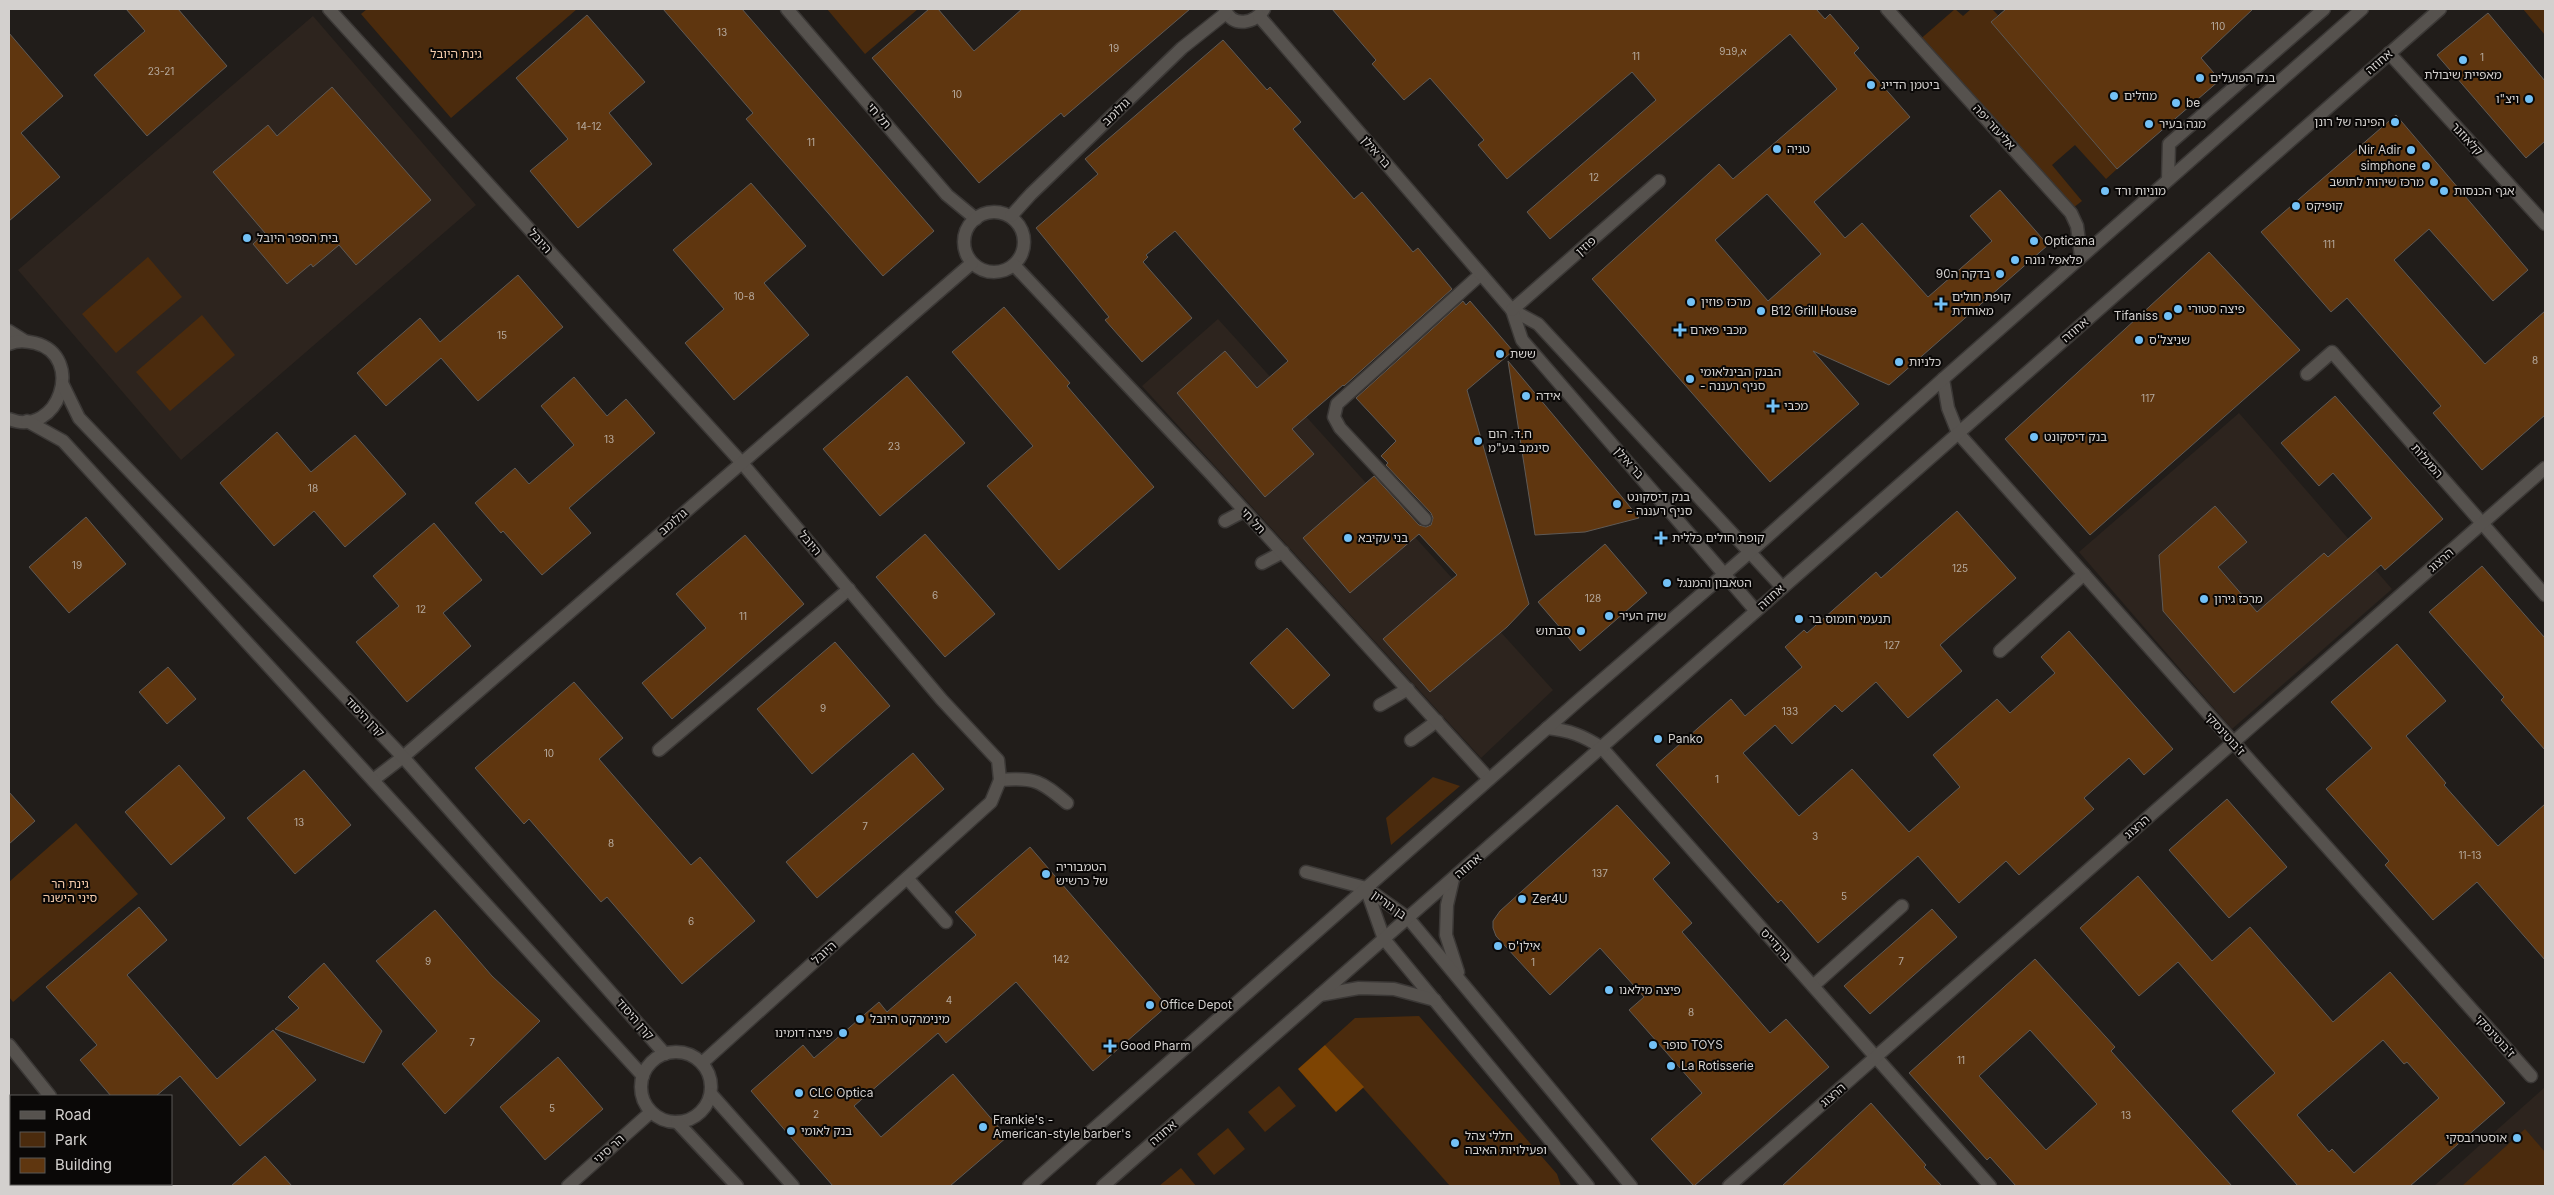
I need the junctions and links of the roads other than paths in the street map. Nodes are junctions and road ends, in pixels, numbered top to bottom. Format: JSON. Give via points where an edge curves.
{"nodes":[{"id":1,"x":329,"y":9,"type":"edge"},
{"id":2,"x":787,"y":9,"type":"edge"},
{"id":3,"x":1887,"y":9,"type":"edge"},
{"id":4,"x":2324,"y":9,"type":"edge"},
{"id":5,"x":2362,"y":9,"type":"edge"},
{"id":6,"x":2440,"y":9,"type":"edge"},
{"id":7,"x":1226,"y":11,"type":"edge"},
{"id":8,"x":1262,"y":13,"type":"edge"},
{"id":9,"x":2389,"y":54,"type":"junction"},
{"id":10,"x":2168,"y":180,"type":"junction"},
{"id":11,"x":1659,"y":182,"type":"dead end"},
{"id":12,"x":1011,"y":216,"type":"junction"},
{"id":13,"x":976,"y":219,"type":"junction"},
{"id":14,"x":2545,"y":224,"type":"edge"},
{"id":15,"x":2081,"y":256,"type":"junction"},
{"id":16,"x":972,"y":263,"type":"junction"},
{"id":17,"x":1014,"y":265,"type":"junction"},
{"id":18,"x":1481,"y":274,"type":"junction"},
{"id":19,"x":1512,"y":310,"type":"junction"},
{"id":20,"x":9,"y":331,"type":"edge"},
{"id":21,"x":25,"y":341,"type":"junction"},
{"id":22,"x":9,"y":344,"type":"edge"},
{"id":23,"x":2307,"y":374,"type":"dead end"},
{"id":24,"x":1942,"y":378,"type":"junction"},
{"id":25,"x":63,"y":385,"type":"junction"},
{"id":26,"x":9,"y":419,"type":"edge"},
{"id":27,"x":28,"y":421,"type":"junction"},
{"id":28,"x":1958,"y":433,"type":"junction"},
{"id":29,"x":742,"y":463,"type":"junction"},
{"id":30,"x":2545,"y":468,"type":"edge"},
{"id":31,"x":1244,"y":511,"type":"junction"},
{"id":32,"x":1425,"y":519,"type":"dead end"},
{"id":33,"x":1225,"y":521,"type":"dead end"},
{"id":34,"x":2482,"y":524,"type":"junction"},
{"id":35,"x":1283,"y":552,"type":"junction"},
{"id":36,"x":1750,"y":552,"type":"junction"},
{"id":37,"x":1262,"y":563,"type":"dead end"},
{"id":38,"x":1725,"y":574,"type":"junction"},
{"id":39,"x":2084,"y":574,"type":"junction"},
{"id":40,"x":1782,"y":587,"type":"junction"},
{"id":41,"x":849,"y":589,"type":"junction"},
{"id":42,"x":2545,"y":595,"type":"edge"},
{"id":43,"x":1756,"y":611,"type":"junction"},
{"id":44,"x":2000,"y":651,"type":"dead end"},
{"id":45,"x":1408,"y":690,"type":"junction"},
{"id":46,"x":1380,"y":706,"type":"dead end"},
{"id":47,"x":1437,"y":721,"type":"junction"},
{"id":48,"x":1547,"y":728,"type":"junction"},
{"id":49,"x":1411,"y":740,"type":"dead end"},
{"id":50,"x":2233,"y":743,"type":"junction"},
{"id":51,"x":1602,"y":748,"type":"junction"},
{"id":52,"x":660,"y":750,"type":"dead end"},
{"id":53,"x":403,"y":757,"type":"junction"},
{"id":54,"x":373,"y":780,"type":"junction"},
{"id":55,"x":1000,"y":780,"type":"junction"},
{"id":56,"x":1489,"y":780,"type":"junction"},
{"id":57,"x":1067,"y":803,"type":"dead end"},
{"id":58,"x":1306,"y":872,"type":"dead end"},
{"id":59,"x":907,"y":878,"type":"junction"},
{"id":60,"x":1452,"y":879,"type":"junction"},
{"id":61,"x":1366,"y":888,"type":"junction"},
{"id":62,"x":1902,"y":906,"type":"dead end"},
{"id":63,"x":1408,"y":918,"type":"junction"},
{"id":64,"x":946,"y":922,"type":"dead end"},
{"id":65,"x":1384,"y":939,"type":"junction"},
{"id":66,"x":1460,"y":980,"type":"junction"},
{"id":67,"x":1813,"y":986,"type":"junction"},
{"id":68,"x":1320,"y":995,"type":"junction"},
{"id":69,"x":1435,"y":1000,"type":"junction"},
{"id":70,"x":9,"y":1045,"type":"edge"},
{"id":71,"x":665,"y":1054,"type":"junction"},
{"id":72,"x":1876,"y":1058,"type":"junction"},
{"id":73,"x":702,"y":1063,"type":"junction"},
{"id":74,"x":643,"y":1076,"type":"junction"},
{"id":75,"x":2531,"y":1076,"type":"dead end"},
{"id":76,"x":711,"y":1094,"type":"junction"},
{"id":77,"x":49,"y":1095,"type":"edge"},
{"id":78,"x":651,"y":1112,"type":"junction"},
{"id":79,"x":677,"y":1122,"type":"junction"},
{"id":80,"x":568,"y":1186,"type":"edge"},
{"id":81,"x":737,"y":1186,"type":"edge"},
{"id":82,"x":793,"y":1186,"type":"edge"},
{"id":83,"x":1029,"y":1186,"type":"edge"},
{"id":84,"x":1103,"y":1186,"type":"edge"},
{"id":85,"x":1588,"y":1186,"type":"edge"},
{"id":86,"x":1631,"y":1186,"type":"edge"},
{"id":87,"x":1729,"y":1186,"type":"edge"},
{"id":88,"x":1990,"y":1186,"type":"edge"}],
"edges":[{"from":1,"to":29,"type":"street","name":"היובל"},
{"from":2,"to":13,"type":"street","name":"תל חי","via":[[947,195]]},
{"from":3,"to":15,"type":"street","name":"אליעזר יפה","via":[[2071,213],[2077,226]]},
{"from":4,"to":10,"type":"street","via":[[2169,144]]},
{"from":5,"to":10,"type":"street"},
{"from":6,"to":9,"type":"street","name":"אחוזה"},
{"from":7,"to":8,"type":"street","via":[[1238,22],[1246,22]]},
{"from":7,"to":12,"type":"street","name":"גולומב","via":[[1182,48]]},
{"from":8,"to":18,"type":"street","name":"בר אילן"},
{"from":9,"to":14,"type":"street","name":"קלאוזנר"},
{"from":9,"to":28,"type":"street","name":"אחוזה"},
{"from":10,"to":15,"type":"street"},
{"from":11,"to":19,"type":"street","name":"פוזין"},
{"from":12,"to":13,"type":"street","via":[[996,212]]},
{"from":12,"to":17,"type":"street","via":[[1021,228],[1024,238],[1021,257]]},
{"from":13,"to":16,"type":"street","via":[[965,237],[964,248]]},
{"from":15,"to":24,"type":"street"},
{"from":16,"to":17,"type":"street","via":[[985,272],[996,273]]},
{"from":16,"to":29,"type":"street","name":"גולומב"},
{"from":17,"to":31,"type":"street","name":"תל חי"},
{"from":18,"to":19,"type":"street","name":"בר אילן"},
{"from":18,"to":32,"type":"street","via":[[1337,404],[1334,417],[1340,428]]},
{"from":19,"to":36,"type":"street","name":"בר אילן","via":[[1538,324]]},
{"from":19,"to":38,"type":"street","name":"בר אילן","via":[[1522,340]]},
{"from":20,"to":21,"type":"street"},
{"from":21,"to":22,"type":"street"},
{"from":21,"to":25,"type":"street","name":"קרן היסוד","via":[[49,350],[62,372]]},
{"from":23,"to":34,"type":"street","name":"המעלות","via":[[2332,352]]},
{"from":24,"to":28,"type":"street","name":"ז'בוטינסקי","via":[[1948,408]]},
{"from":24,"to":36,"type":"street"},
{"from":25,"to":27,"type":"street","via":[[52,410],[41,418]]},
{"from":25,"to":53,"type":"street","name":"קרן היסוד","via":[[79,418]]},
{"from":26,"to":27,"type":"street"},
{"from":27,"to":54,"type":"street","via":[[63,441]]},
{"from":28,"to":39,"type":"street","name":"ז'בוטינסקי"},
{"from":28,"to":40,"type":"street","name":"אחוזה"},
{"from":29,"to":41,"type":"street","name":"היובל"},
{"from":29,"to":53,"type":"street","name":"גולומב"},
{"from":30,"to":34,"type":"street","name":"הרצוג"},
{"from":31,"to":33,"type":"street"},
{"from":31,"to":35,"type":"street","name":"תל חי"},
{"from":34,"to":42,"type":"street","name":"המעלות"},
{"from":34,"to":50,"type":"street","name":"הרצוג"},
{"from":35,"to":37,"type":"street"},
{"from":35,"to":45,"type":"street","name":"תל חי"},
{"from":36,"to":38,"type":"street"},
{"from":36,"to":40,"type":"street","name":"בר אילן"},
{"from":38,"to":43,"type":"street","name":"בר אילן"},
{"from":38,"to":48,"type":"street"},
{"from":39,"to":44,"type":"street"},
{"from":39,"to":50,"type":"street","name":"ז'בוטינסקי"},
{"from":40,"to":43,"type":"street","name":"אחוזה"},
{"from":41,"to":52,"type":"street"},
{"from":41,"to":55,"type":"street","name":"היובל","via":[[942,700],[998,760]]},
{"from":43,"to":51,"type":"street","name":"אחוזה"},
{"from":45,"to":46,"type":"street"},
{"from":45,"to":47,"type":"street","name":"תל חי"},
{"from":47,"to":49,"type":"street"},
{"from":47,"to":56,"type":"street","name":"תל חי"},
{"from":48,"to":51,"type":"street","name":"ברנדייס","via":[[1572,732]]},
{"from":48,"to":56,"type":"street"},
{"from":50,"to":72,"type":"street","name":"הרצוג"},
{"from":50,"to":75,"type":"street","name":"ז'בוטינסקי"},
{"from":51,"to":60,"type":"street","name":"אחוזה"},
{"from":51,"to":67,"type":"street","name":"ברנדייס"},
{"from":53,"to":54,"type":"street","name":"גולומב"},
{"from":53,"to":71,"type":"street","name":"קרן היסוד"},
{"from":54,"to":74,"type":"street"},
{"from":55,"to":57,"type":"street","via":[[1026,778],[1047,786]]},
{"from":55,"to":59,"type":"street","name":"היובל","via":[[991,802]]},
{"from":56,"to":61,"type":"street"},
{"from":58,"to":61,"type":"street"},
{"from":59,"to":64,"type":"street"},
{"from":59,"to":73,"type":"street","name":"היובל"},
{"from":60,"to":63,"type":"street","name":"אחוזה"},
{"from":60,"to":66,"type":"street","via":[[1446,936]]},
{"from":61,"to":63,"type":"street","name":"בן גוריון"},
{"from":61,"to":65,"type":"street","name":"בן גוריון"},
{"from":61,"to":83,"type":"street"},
{"from":62,"to":67,"type":"street"},
{"from":63,"to":65,"type":"street","name":"אחוזה"},
{"from":63,"to":66,"type":"street","name":"בן גוריון"},
{"from":65,"to":68,"type":"street","name":"אחוזה"},
{"from":65,"to":69,"type":"street","name":"בן גוריון"},
{"from":66,"to":86,"type":"street","name":"בן גוריון"},
{"from":67,"to":72,"type":"street","name":"ברנדייס"},
{"from":68,"to":69,"type":"street","via":[[1359,988],[1394,989]]},
{"from":68,"to":84,"type":"street","name":"אחוזה"},
{"from":69,"to":85,"type":"street","name":"בן גוריון"},
{"from":70,"to":77,"type":"street"},
{"from":71,"to":73,"type":"street","via":[[685,1053]]},
{"from":71,"to":74,"type":"street","via":[[648,1066]]},
{"from":72,"to":87,"type":"street","name":"הרצוג"},
{"from":72,"to":88,"type":"street","name":"ברנדייס"},
{"from":73,"to":76,"type":"street","via":[[708,1072]]},
{"from":74,"to":78,"type":"street","via":[[642,1095]]},
{"from":76,"to":79,"type":"street","via":[[703,1111],[686,1121]]},
{"from":76,"to":82,"type":"street"},
{"from":78,"to":79,"type":"street","via":[[667,1121]]},
{"from":78,"to":80,"type":"street","name":"הר סיני"},
{"from":79,"to":81,"type":"street"}]}
